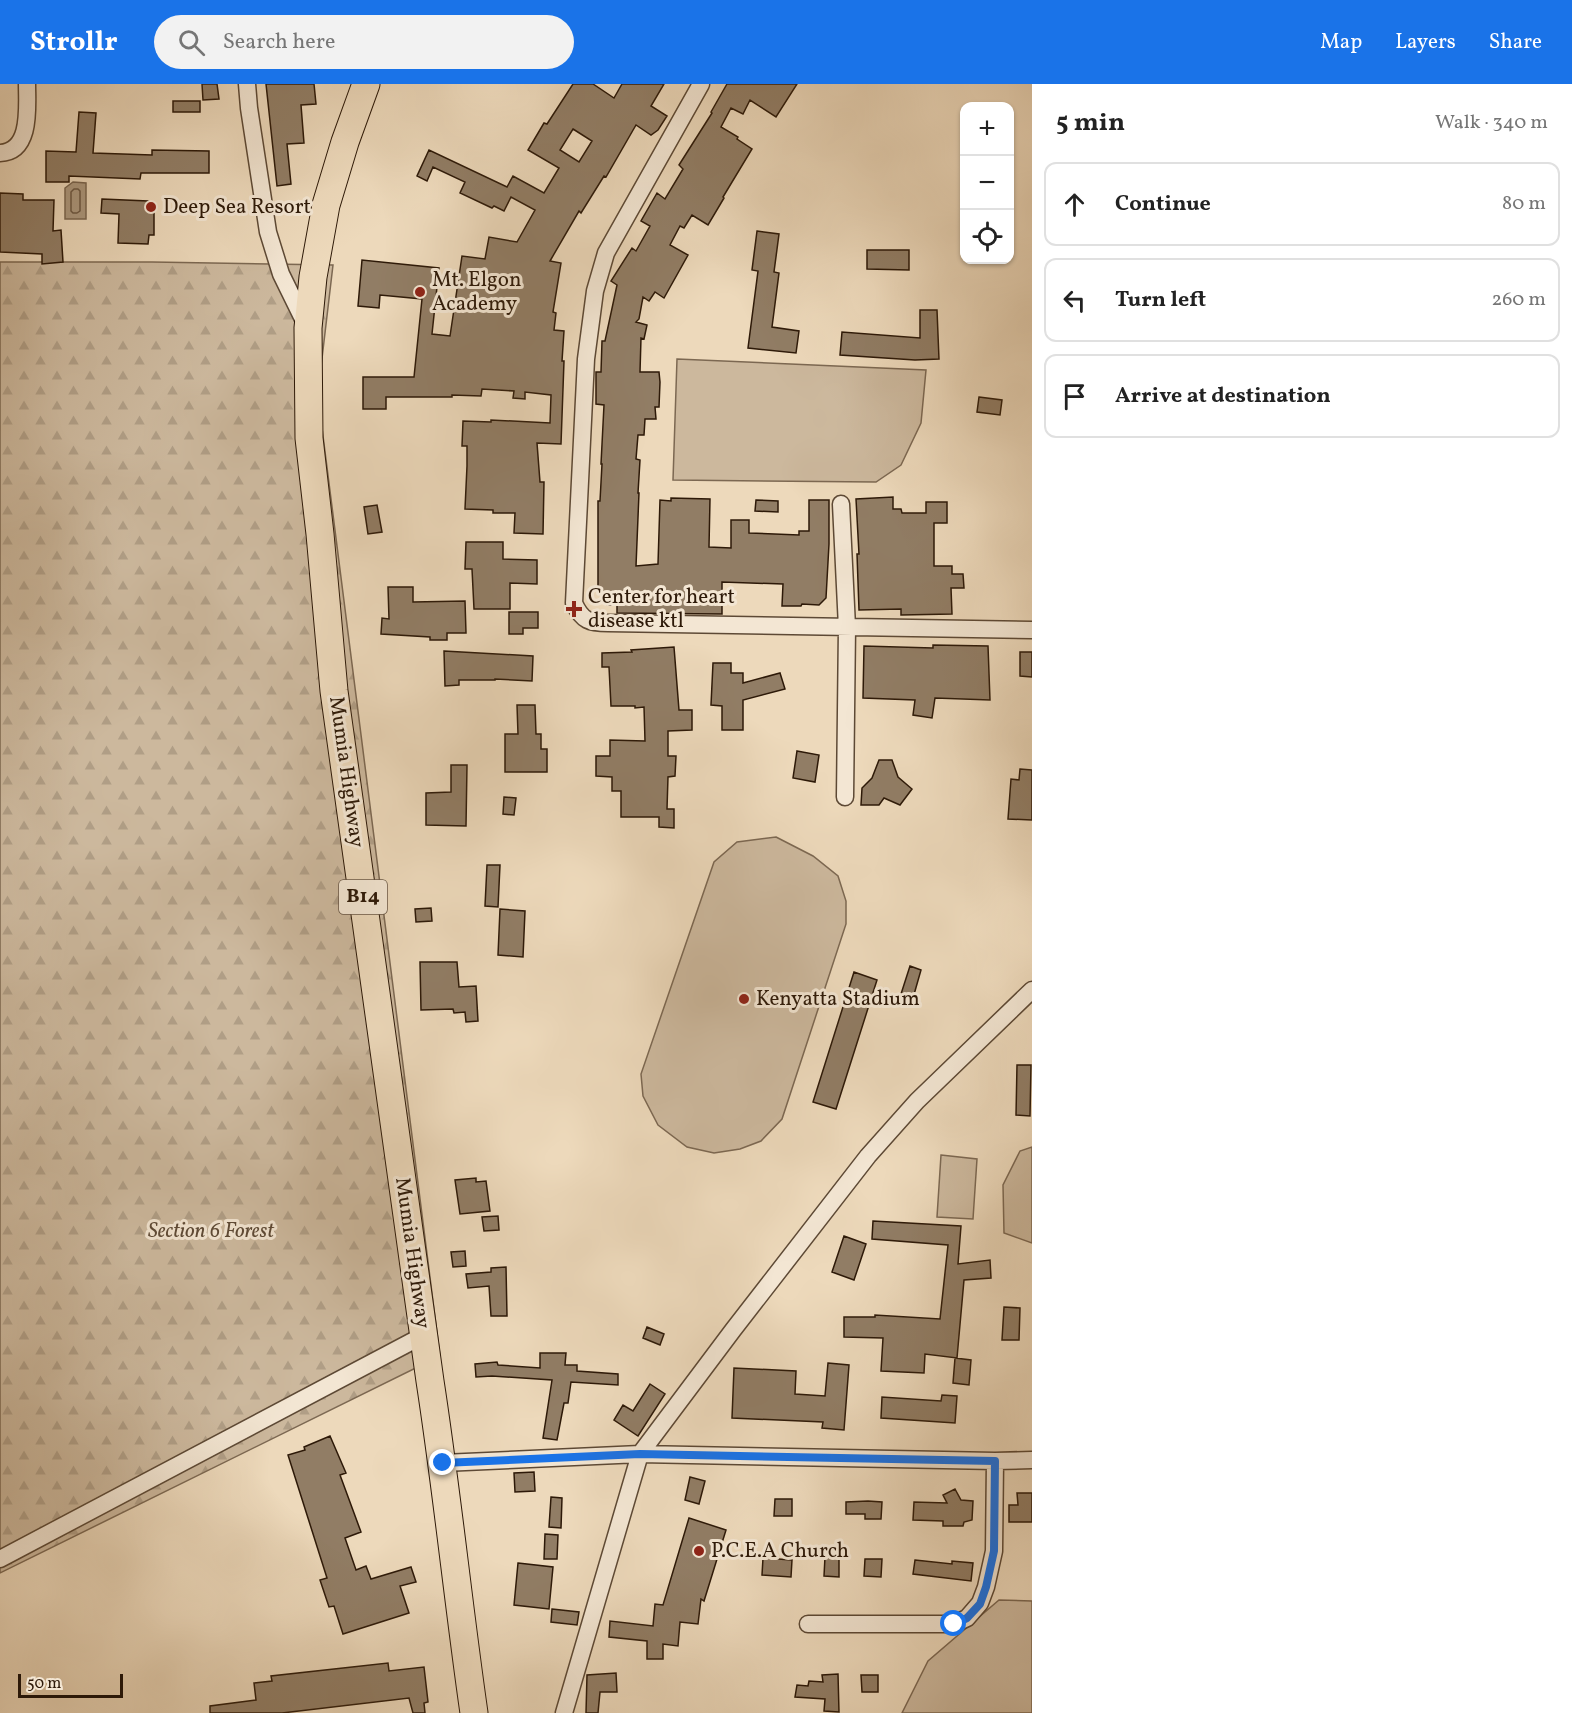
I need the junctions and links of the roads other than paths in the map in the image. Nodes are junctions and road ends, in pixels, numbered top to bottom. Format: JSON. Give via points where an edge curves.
{"nodes":[{"id":1,"x":27,"y":84,"type":"edge"},
{"id":2,"x":247,"y":84,"type":"edge"},
{"id":3,"x":366,"y":84,"type":"edge"},
{"id":4,"x":701,"y":84,"type":"edge"},
{"id":5,"x":0,"y":153,"type":"edge"},
{"id":6,"x":308,"y":328,"type":"junction"},
{"id":7,"x":841,"y":504,"type":"dead end"},
{"id":8,"x":847,"y":627,"type":"junction"},
{"id":9,"x":1032,"y":630,"type":"edge"},
{"id":10,"x":845,"y":797,"type":"dead end"},
{"id":11,"x":1032,"y":990,"type":"edge"},
{"id":12,"x":424,"y":1335,"type":"junction"},
{"id":13,"x":640,"y":1454,"type":"junction"},
{"id":14,"x":1032,"y":1460,"type":"edge"},
{"id":15,"x":995,"y":1461,"type":"junction"},
{"id":16,"x":443,"y":1463,"type":"junction"},
{"id":17,"x":0,"y":1559,"type":"edge"},
{"id":18,"x":808,"y":1624,"type":"dead end"},
{"id":19,"x":474,"y":1713,"type":"edge"},
{"id":20,"x":564,"y":1713,"type":"edge"}],
"edges":[{"from":1,"to":5,"type":"street","via":[[23,138],[16,147]]},
{"from":2,"to":6,"type":"street","via":[[268,232],[281,274]]},
{"from":3,"to":6,"type":"highway","name":"Mumia Highway","number":"B14","via":[[326,205]]},
{"from":4,"to":8,"type":"street","via":[[606,253],[596,291],[586,359],[574,603],[585,619],[595,623]]},
{"from":6,"to":12,"type":"highway","name":"Mumia Highway","number":"B14","via":[[309,438],[334,691]]},
{"from":7,"to":8,"type":"street"},
{"from":8,"to":9,"type":"street"},
{"from":8,"to":10,"type":"street"},
{"from":11,"to":13,"type":"street","via":[[917,1101],[868,1155]]},
{"from":12,"to":16,"type":"highway","name":"Mumia Highway","number":"B14"},
{"from":12,"to":17,"type":"street"},
{"from":13,"to":15,"type":"street"},
{"from":13,"to":16,"type":"street"},
{"from":13,"to":20,"type":"street"},
{"from":14,"to":15,"type":"street"},
{"from":15,"to":18,"type":"street","via":[[994,1551],[980,1604],[967,1618],[954,1624]]},
{"from":16,"to":19,"type":"highway","name":"Mumia Highway","number":"B14"}]}
